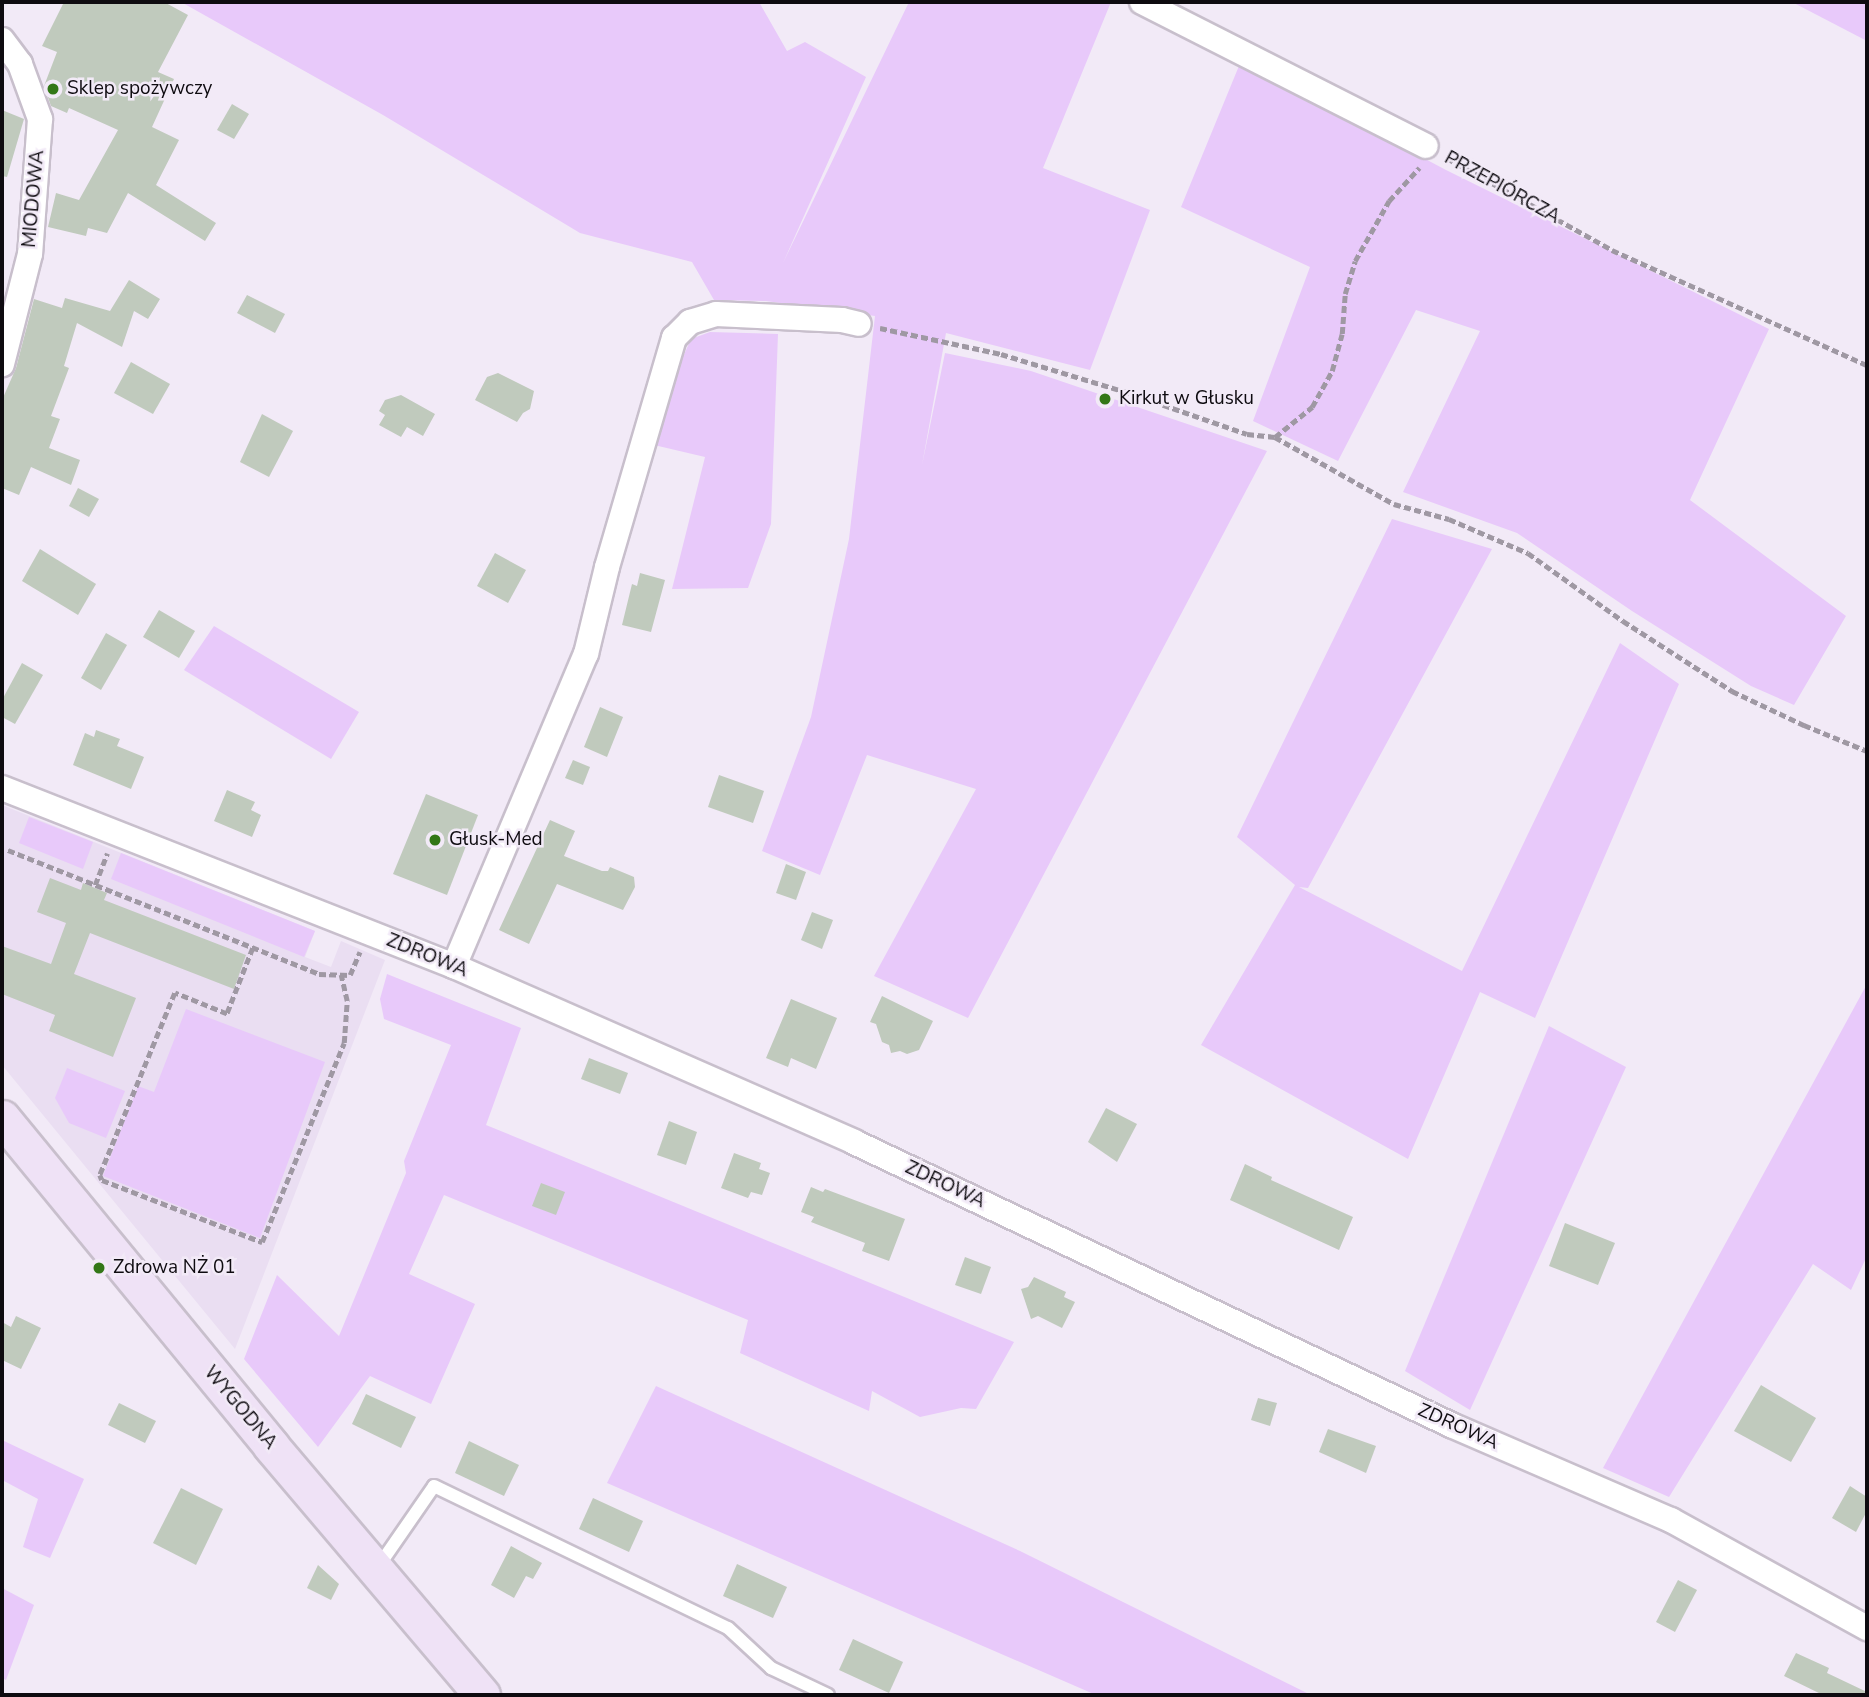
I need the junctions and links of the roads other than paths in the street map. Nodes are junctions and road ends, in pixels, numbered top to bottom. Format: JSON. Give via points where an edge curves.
{"nodes":[{"id":1,"x":1142,"y":2,"type":"edge"},
{"id":2,"x":2,"y":40,"type":"edge"},
{"id":3,"x":1426,"y":146,"type":"road end"},
{"id":4,"x":859,"y":324,"type":"road end"},
{"id":5,"x":2,"y":364,"type":"edge"},
{"id":6,"x":2,"y":788,"type":"edge"},
{"id":7,"x":453,"y":966,"type":"junction"},
{"id":8,"x":2,"y":1118,"type":"edge"},
{"id":9,"x":376,"y":1570,"type":"junction"},
{"id":10,"x":1867,"y":1628,"type":"edge"},
{"id":11,"x":482,"y":1695,"type":"edge"},
{"id":12,"x":828,"y":1695,"type":"edge"}],
"edges":[{"from":1,"to":3,"type":"street","name":"PRZEPIÓRCZA"},
{"from":2,"to":5,"type":"street","name":"MIODOWA","via":[[20,64],[40,119],[30,254]]},
{"from":4,"to":7,"type":"street","via":[[716,314],[690,322],[674,338],[586,654]]},
{"from":6,"to":7,"type":"street","name":"ZDROWA"},
{"from":7,"to":10,"type":"street","name":"ZDROWA","via":[[854,1142],[1451,1425],[1671,1520]]},
{"from":8,"to":9,"type":"street","name":"WYGODNA"},
{"from":9,"to":11,"type":"street","name":"WYGODNA"},
{"from":9,"to":12,"type":"lane","via":[[434,1486],[728,1628],[771,1668]]}]}
